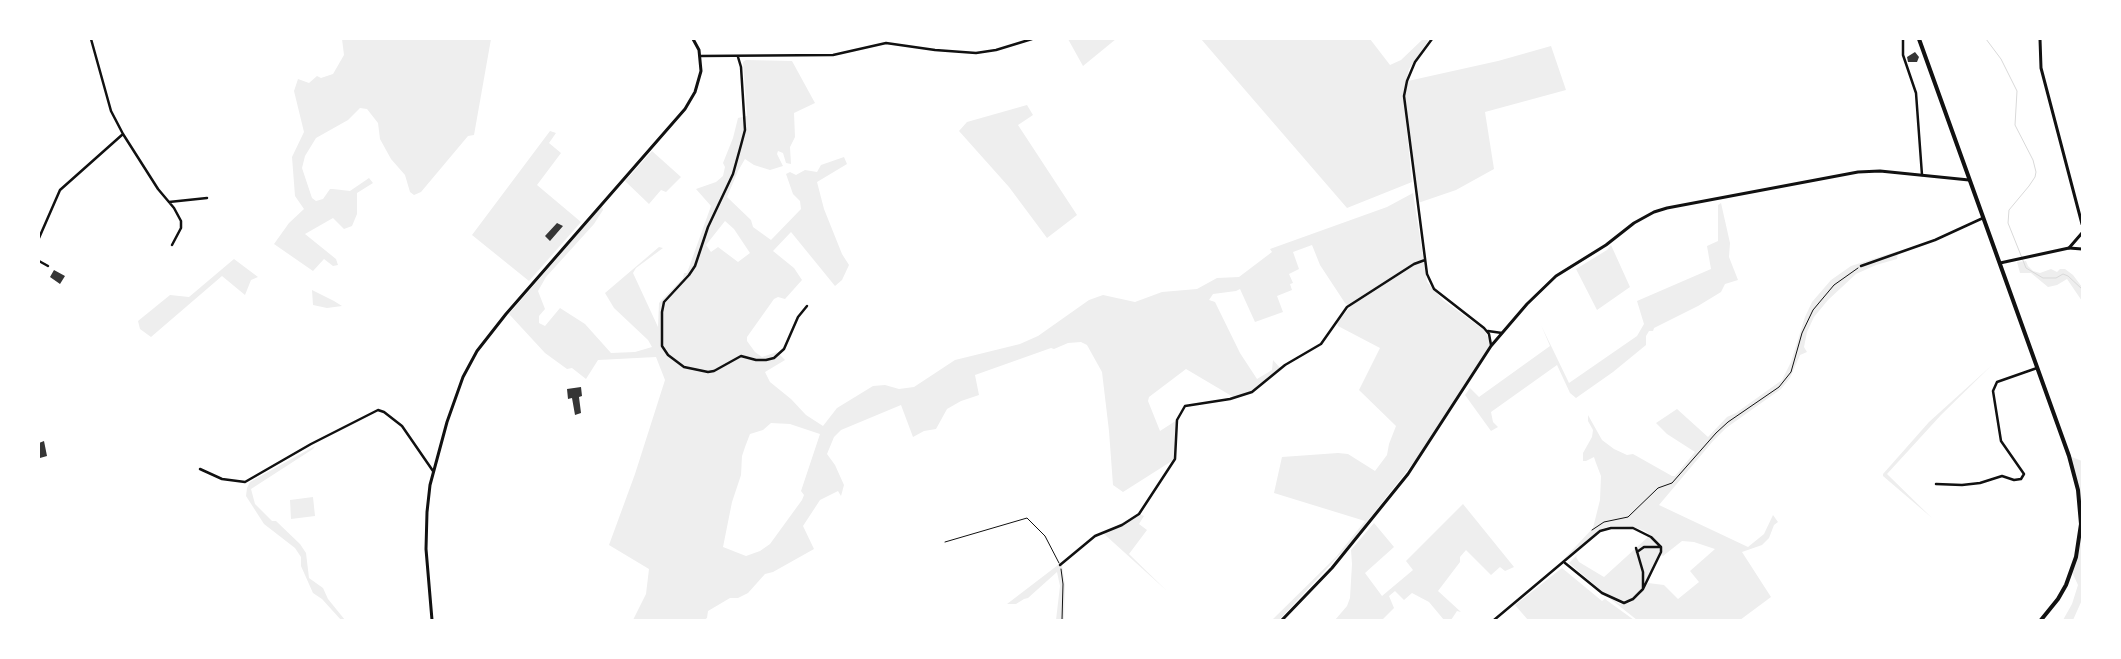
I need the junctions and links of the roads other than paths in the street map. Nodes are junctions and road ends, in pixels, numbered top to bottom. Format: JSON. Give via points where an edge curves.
{"nodes":[{"id":1,"x":91,"y":39,"type":"edge"},
{"id":2,"x":692,"y":39,"type":"edge"},
{"id":3,"x":1032,"y":39,"type":"edge"},
{"id":4,"x":1432,"y":39,"type":"edge"},
{"id":5,"x":1902,"y":39,"type":"edge"},
{"id":6,"x":1919,"y":39,"type":"edge"},
{"id":7,"x":2040,"y":39,"type":"edge"},
{"id":8,"x":700,"y":56,"type":"junction"},
{"id":9,"x":738,"y":56,"type":"junction"},
{"id":10,"x":123,"y":134,"type":"junction"},
{"id":11,"x":1922,"y":175,"type":"junction"},
{"id":12,"x":1969,"y":180,"type":"junction"},
{"id":13,"x":208,"y":198,"type":"dead end"},
{"id":14,"x":170,"y":202,"type":"junction"},
{"id":15,"x":1983,"y":218,"type":"junction"},
{"id":16,"x":2082,"y":224,"type":"edge"},
{"id":17,"x":2082,"y":233,"type":"edge"},
{"id":18,"x":39,"y":238,"type":"edge"},
{"id":19,"x":172,"y":245,"type":"dead end"},
{"id":20,"x":2069,"y":248,"type":"junction"},
{"id":21,"x":2082,"y":249,"type":"edge"},
{"id":22,"x":1425,"y":260,"type":"junction"},
{"id":23,"x":39,"y":261,"type":"edge"},
{"id":24,"x":2000,"y":263,"type":"junction"},
{"id":25,"x":48,"y":266,"type":"dead end"},
{"id":26,"x":1861,"y":266,"type":"road end"},
{"id":27,"x":807,"y":306,"type":"dead end"},
{"id":28,"x":1488,"y":332,"type":"junction"},
{"id":29,"x":1502,"y":333,"type":"junction"},
{"id":30,"x":1491,"y":346,"type":"junction"},
{"id":31,"x":2037,"y":367,"type":"junction"},
{"id":32,"x":200,"y":470,"type":"dead end"},
{"id":33,"x":433,"y":471,"type":"junction"},
{"id":34,"x":1936,"y":484,"type":"dead end"},
{"id":35,"x":1661,"y":547,"type":"junction"},
{"id":36,"x":1636,"y":548,"type":"dead end"},
{"id":37,"x":1637,"y":552,"type":"junction"},
{"id":38,"x":1565,"y":563,"type":"junction"},
{"id":39,"x":1060,"y":565,"type":"road end"},
{"id":40,"x":1643,"y":589,"type":"junction"},
{"id":41,"x":432,"y":620,"type":"edge"},
{"id":42,"x":1282,"y":620,"type":"edge"},
{"id":43,"x":1494,"y":620,"type":"edge"},
{"id":44,"x":2041,"y":620,"type":"edge"}],
"edges":[{"from":1,"to":10,"type":"street","via":[[107,102]]},
{"from":2,"to":8,"type":"street"},
{"from":3,"to":9,"type":"street","via":[[976,53],[886,43],[833,55]]},
{"from":4,"to":22,"type":"street","via":[[1415,62],[1404,96]]},
{"from":5,"to":11,"type":"street","via":[[1903,55],[1916,93]]},
{"from":6,"to":12,"type":"main road"},
{"from":7,"to":16,"type":"street","via":[[2041,68]]},
{"from":8,"to":9,"type":"street"},
{"from":8,"to":33,"type":"street","via":[[701,71],[685,109],[477,351],[456,395]]},
{"from":9,"to":27,"type":"street","via":[[744,133],[732,174],[695,266],[664,302],[662,346],[684,367],[708,372],[741,356],[766,360],[784,349],[798,317]]},
{"from":10,"to":14,"type":"street"},
{"from":10,"to":18,"type":"street","via":[[60,190]]},
{"from":11,"to":12,"type":"street"},
{"from":11,"to":29,"type":"street","via":[[1858,172],[1654,212],[1556,276]]},
{"from":12,"to":15,"type":"main road"},
{"from":13,"to":14,"type":"street"},
{"from":14,"to":19,"type":"street","via":[[181,222]]},
{"from":15,"to":24,"type":"main road"},
{"from":15,"to":26,"type":"street","via":[[1935,240]]},
{"from":17,"to":20,"type":"street"},
{"from":20,"to":21,"type":"street"},
{"from":20,"to":24,"type":"street"},
{"from":22,"to":28,"type":"street","via":[[1434,290]]},
{"from":22,"to":39,"type":"street","via":[[1347,307],[1321,344],[1285,365],[1252,392],[1238,398],[1184,406],[1177,420],[1175,459],[1138,514],[1122,525],[1095,536]]},
{"from":23,"to":25,"type":"street"},
{"from":24,"to":31,"type":"main road"},
{"from":28,"to":29,"type":"street"},
{"from":28,"to":30,"type":"street"},
{"from":29,"to":30,"type":"street"},
{"from":30,"to":42,"type":"street","via":[[1408,474],[1332,568]]},
{"from":31,"to":34,"type":"street","via":[[1997,382],[1993,390],[2001,442],[2024,474],[2021,479],[2002,476],[1980,483]]},
{"from":31,"to":44,"type":"main road","via":[[2074,472],[2080,506],[2079,539],[2072,572],[2058,599]]},
{"from":32,"to":33,"type":"street","via":[[222,479],[245,482],[378,410],[402,426]]},
{"from":33,"to":41,"type":"street","via":[[426,534]]},
{"from":35,"to":37,"type":"street"},
{"from":35,"to":38,"type":"street","via":[[1651,537],[1633,528],[1611,528],[1600,531]]},
{"from":35,"to":40,"type":"street"},
{"from":36,"to":37,"type":"street"},
{"from":37,"to":40,"type":"street"},
{"from":38,"to":40,"type":"street","via":[[1602,593],[1620,602],[1633,599]]},
{"from":38,"to":43,"type":"street"}]}
